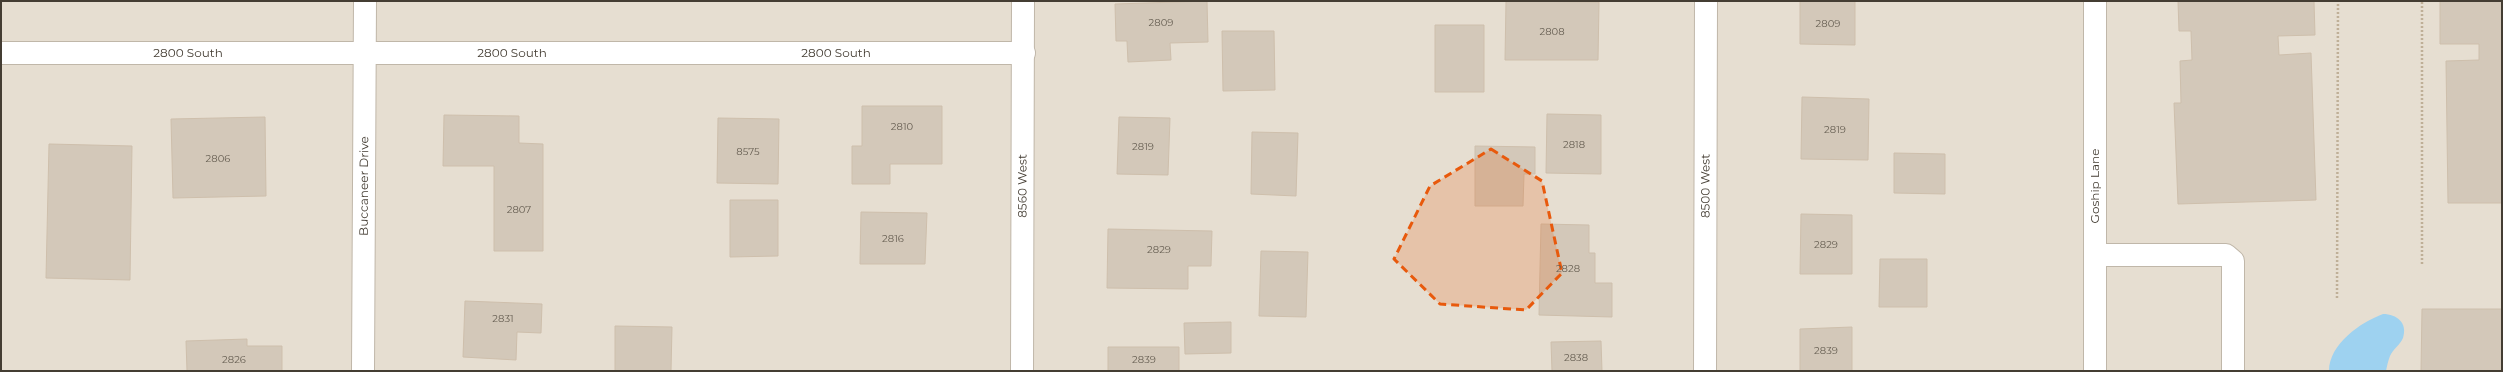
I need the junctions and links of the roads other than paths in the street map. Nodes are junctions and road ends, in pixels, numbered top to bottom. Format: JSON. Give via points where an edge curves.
{"nodes":[{"id":1,"x":365,"y":1,"type":"edge"},
{"id":2,"x":1023,"y":1,"type":"edge"},
{"id":3,"x":1706,"y":1,"type":"edge"},
{"id":4,"x":2095,"y":1,"type":"edge"},
{"id":5,"x":1,"y":54,"type":"edge"},
{"id":6,"x":365,"y":54,"type":"junction"},
{"id":7,"x":1024,"y":54,"type":"junction"},
{"id":8,"x":2095,"y":255,"type":"junction"},
{"id":9,"x":363,"y":371,"type":"edge"},
{"id":10,"x":1022,"y":371,"type":"edge"},
{"id":11,"x":1705,"y":371,"type":"edge"},
{"id":12,"x":2095,"y":371,"type":"edge"},
{"id":13,"x":2233,"y":371,"type":"edge"}],
"edges":[{"from":1,"to":6,"type":"street","name":"Buccaneer Drive"},
{"from":2,"to":7,"type":"street","name":"8560 West"},
{"from":3,"to":11,"type":"street","name":"8500 West"},
{"from":4,"to":8,"type":"street","name":"Goship Lane"},
{"from":5,"to":6,"type":"street","name":"2800 South"},
{"from":6,"to":7,"type":"street","name":"2800 South"},
{"from":6,"to":9,"type":"street","name":"Buccaneer Drive"},
{"from":7,"to":10,"type":"street","name":"8560 West"},
{"from":8,"to":12,"type":"street","name":"Goship Lane"},
{"from":8,"to":13,"type":"street","via":[[2215,254],[2230,258],[2233,261],[2234,278]]}]}
